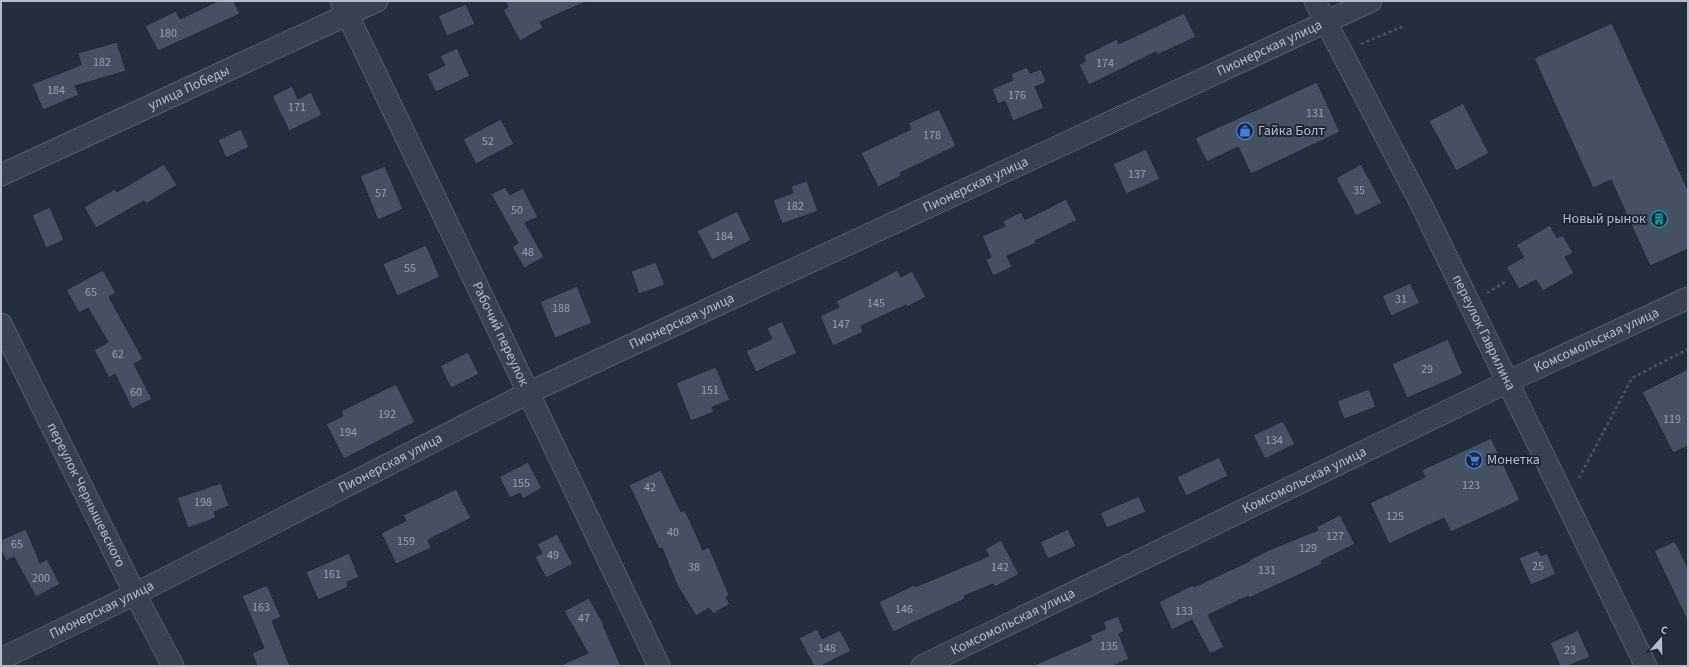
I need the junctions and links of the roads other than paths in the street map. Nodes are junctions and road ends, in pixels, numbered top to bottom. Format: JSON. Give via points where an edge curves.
{"nodes":[{"id":1,"x":378,"y":1,"type":"edge"},
{"id":2,"x":1315,"y":1,"type":"edge"},
{"id":3,"x":1371,"y":1,"type":"edge"},
{"id":4,"x":345,"y":8,"type":"edge"},
{"id":5,"x":1326,"y":22,"type":"junction"},
{"id":6,"x":1,"y":175,"type":"edge"},
{"id":7,"x":1688,"y":298,"type":"edge"},
{"id":8,"x":1,"y":324,"type":"edge"},
{"id":9,"x":1507,"y":382,"type":"junction"},
{"id":10,"x":528,"y":393,"type":"junction"},
{"id":11,"x":134,"y":594,"type":"junction"},
{"id":12,"x":1,"y":659,"type":"edge"},
{"id":13,"x":173,"y":666,"type":"edge"},
{"id":14,"x":659,"y":666,"type":"edge"},
{"id":15,"x":922,"y":666,"type":"edge"},
{"id":16,"x":1646,"y":666,"type":"edge"}],
"edges":[{"from":1,"to":4,"type":"street","name":"улица Победы"},
{"from":2,"to":5,"type":"street","name":"переулок Гаврилина"},
{"from":3,"to":5,"type":"street","name":"Пионерская улица"},
{"from":4,"to":6,"type":"street","name":"улица Победы"},
{"from":4,"to":10,"type":"street","name":"Рабочий переулок"},
{"from":5,"to":9,"type":"street","name":"переулок Гаврилина","via":[[1421,204]]},
{"from":5,"to":10,"type":"street","name":"Пионерская улица"},
{"from":7,"to":9,"type":"street","name":"Комсомольская улица"},
{"from":8,"to":11,"type":"street","name":"переулок Чернышевского"},
{"from":9,"to":15,"type":"street","name":"Комсомольская улица"},
{"from":9,"to":16,"type":"street","name":"переулок Гаврилина"},
{"from":10,"to":11,"type":"street","name":"Пионерская улица"},
{"from":10,"to":14,"type":"street","name":"Рабочий переулок"},
{"from":11,"to":12,"type":"street","name":"Пионерская улица"},
{"from":11,"to":13,"type":"street","name":"переулок Чернышевского"}]}
